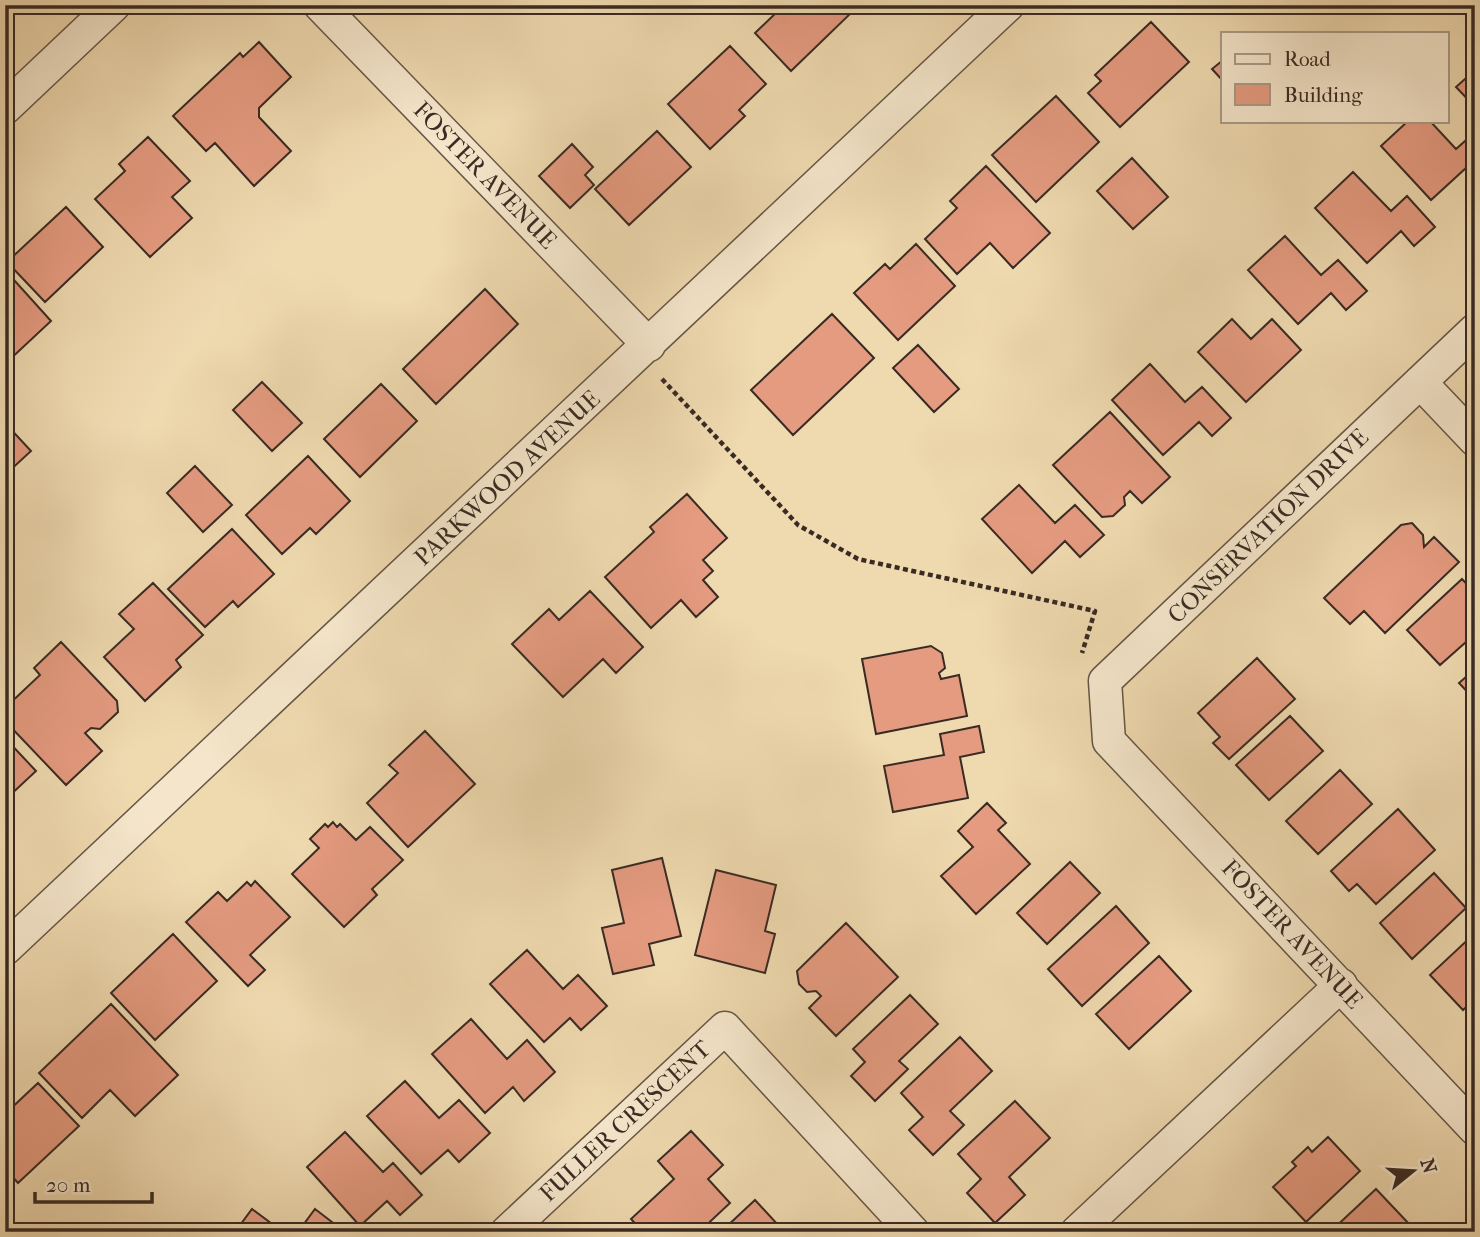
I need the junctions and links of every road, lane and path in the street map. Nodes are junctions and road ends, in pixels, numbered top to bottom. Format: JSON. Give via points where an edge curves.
{"nodes":[{"id":1,"x":114,"y":5,"type":"edge"},
{"id":2,"x":320,"y":5,"type":"edge"},
{"id":3,"x":1008,"y":5,"type":"edge"},
{"id":4,"x":5,"y":108,"type":"edge"},
{"id":5,"x":1475,"y":330,"type":"edge"},
{"id":6,"x":649,"y":345,"type":"junction"},
{"id":7,"x":661,"y":378,"type":"dead end"},
{"id":8,"x":1420,"y":382,"type":"junction"},
{"id":9,"x":1475,"y":440,"type":"edge"},
{"id":10,"x":1079,"y":660,"type":"dead end"},
{"id":11,"x":1109,"y":741,"type":"joint"},
{"id":12,"x":5,"y":949,"type":"edge"},
{"id":13,"x":1341,"y":985,"type":"junction"},
{"id":14,"x":1475,"y":1129,"type":"edge"},
{"id":15,"x":507,"y":1232,"type":"edge"},
{"id":16,"x":914,"y":1232,"type":"edge"},
{"id":17,"x":1077,"y":1232,"type":"edge"}],
"edges":[{"from":1,"to":4,"type":"street"},
{"from":2,"to":6,"type":"street","name":"FOSTER AVENUE"},
{"from":3,"to":6,"type":"street","name":"PARKWOOD AVENUE"},
{"from":5,"to":8,"type":"street","name":"CONSERVATION DRIVE"},
{"from":6,"to":12,"type":"street","name":"PARKWOOD AVENUE"},
{"from":7,"to":10,"type":"path","via":[[798,525],[858,559],[1095,611]]},
{"from":8,"to":9,"type":"street"},
{"from":8,"to":11,"type":"street","name":"CONSERVATION DRIVE","via":[[1105,681]]},
{"from":11,"to":13,"type":"street","name":"FOSTER AVENUE"},
{"from":13,"to":14,"type":"street","name":"FOSTER AVENUE"},
{"from":13,"to":17,"type":"street"},
{"from":15,"to":16,"type":"street","name":"FULLER CRESCENT","via":[[724,1028]]}]}
